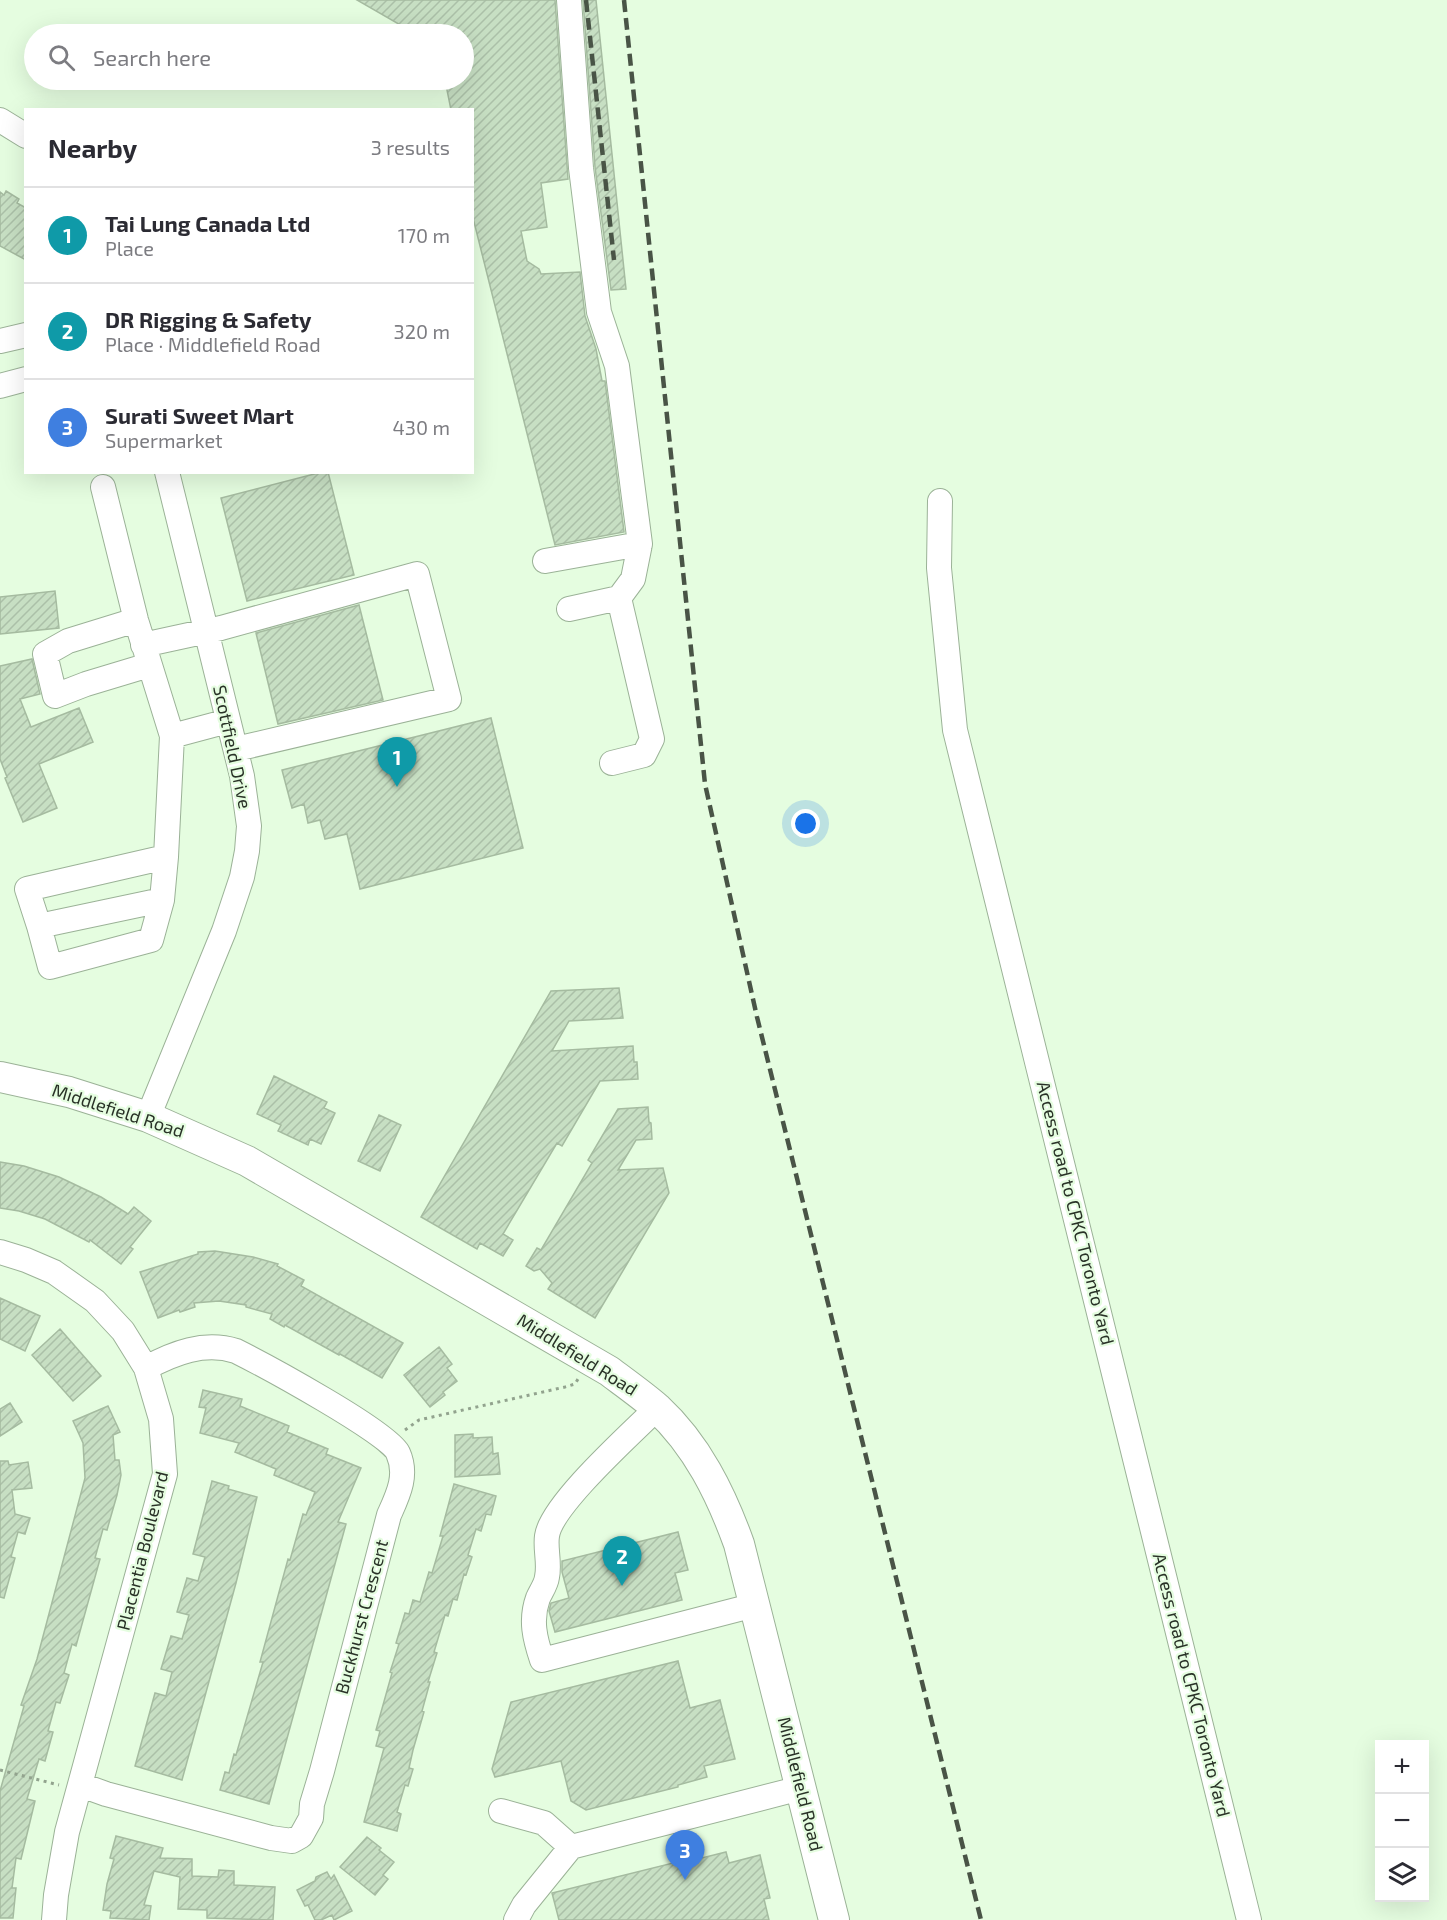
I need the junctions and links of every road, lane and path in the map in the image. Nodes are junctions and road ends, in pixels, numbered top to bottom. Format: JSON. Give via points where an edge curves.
{"nodes":[{"id":1,"x":569,"y":0,"type":"edge"},
{"id":2,"x":0,"y":120,"type":"edge"},
{"id":3,"x":24,"y":135,"type":"edge"},
{"id":4,"x":24,"y":335,"type":"edge"},
{"id":5,"x":0,"y":341,"type":"edge"},
{"id":6,"x":24,"y":380,"type":"edge"},
{"id":7,"x":0,"y":386,"type":"edge"},
{"id":8,"x":167,"y":474,"type":"edge"},
{"id":9,"x":103,"y":487,"type":"dead end"},
{"id":10,"x":940,"y":501,"type":"dead end"},
{"id":11,"x":640,"y":544,"type":"junction"},
{"id":12,"x":545,"y":561,"type":"dead end"},
{"id":13,"x":619,"y":598,"type":"junction"},
{"id":14,"x":569,"y":609,"type":"dead end"},
{"id":15,"x":136,"y":620,"type":"junction"},
{"id":16,"x":206,"y":631,"type":"junction"},
{"id":17,"x":146,"y":655,"type":"junction"},
{"id":18,"x":228,"y":721,"type":"junction"},
{"id":19,"x":172,"y":736,"type":"junction"},
{"id":20,"x":236,"y":749,"type":"junction"},
{"id":21,"x":612,"y":763,"type":"dead end"},
{"id":22,"x":166,"y":856,"type":"junction"},
{"id":23,"x":162,"y":900,"type":"junction"},
{"id":24,"x":39,"y":926,"type":"junction"},
{"id":25,"x":0,"y":1077,"type":"edge"},
{"id":26,"x":148,"y":1117,"type":"junction"},
{"id":27,"x":0,"y":1252,"type":"edge"},
{"id":28,"x":146,"y":1368,"type":"junction"},
{"id":29,"x":575,"y":1384,"type":"dead end"},
{"id":30,"x":657,"y":1408,"type":"junction"},
{"id":31,"x":412,"y":1426,"type":"dead end"},
{"id":32,"x":755,"y":1605,"type":"junction"},
{"id":33,"x":0,"y":1770,"type":"edge"},
{"id":34,"x":81,"y":1785,"type":"junction"},
{"id":35,"x":801,"y":1788,"type":"junction"},
{"id":36,"x":501,"y":1811,"type":"dead end"},
{"id":37,"x":571,"y":1847,"type":"junction"},
{"id":38,"x":54,"y":1920,"type":"edge"},
{"id":39,"x":516,"y":1920,"type":"edge"},
{"id":40,"x":834,"y":1920,"type":"edge"},
{"id":41,"x":1249,"y":1920,"type":"edge"}],
"edges":[{"from":1,"to":11,"type":"street","via":[[580,168],[597,301],[617,366]]},
{"from":2,"to":3,"type":"street"},
{"from":4,"to":5,"type":"street"},
{"from":6,"to":7,"type":"street"},
{"from":8,"to":16,"type":"street","name":"Scottfield Drive"},
{"from":9,"to":15,"type":"street"},
{"from":10,"to":41,"type":"street","name":"Access road to CPKC Toronto Yard","via":[[939,568],[955,730]]},
{"from":11,"to":12,"type":"street"},
{"from":11,"to":13,"type":"street","via":[[633,579]]},
{"from":13,"to":14,"type":"street"},
{"from":13,"to":21,"type":"street","via":[[652,739],[644,755]]},
{"from":15,"to":17,"type":"street"},
{"from":15,"to":17,"type":"street","via":[[68,641],[45,654],[55,696]]},
{"from":16,"to":17,"type":"street"},
{"from":16,"to":18,"type":"street","name":"Scottfield Drive"},
{"from":16,"to":20,"type":"street","via":[[417,574],[449,699]]},
{"from":17,"to":19,"type":"street"},
{"from":18,"to":19,"type":"street"},
{"from":18,"to":20,"type":"street","name":"Scottfield Drive"},
{"from":19,"to":22,"type":"street"},
{"from":20,"to":26,"type":"street","name":"Scottfield Drive","via":[[249,826],[242,878],[224,932]]},
{"from":22,"to":23,"type":"street"},
{"from":22,"to":24,"type":"street","via":[[27,889]]},
{"from":23,"to":24,"type":"street"},
{"from":23,"to":24,"type":"street","via":[[151,940],[50,967]]},
{"from":25,"to":26,"type":"main road","name":"Middlefield Road","via":[[69,1092]]},
{"from":26,"to":30,"type":"main road","name":"Middlefield Road","via":[[247,1161],[609,1371]]},
{"from":27,"to":28,"type":"street","name":"Placentia Boulevard","via":[[54,1272],[95,1301],[123,1331]]},
{"from":28,"to":34,"type":"street","name":"Placentia Boulevard","via":[[161,1419],[165,1474]]},
{"from":28,"to":34,"type":"street","name":"Buckhurst Crescent","via":[[202,1347],[236,1351],[377,1432],[398,1451],[403,1475],[389,1515],[311,1818],[301,1836],[292,1841],[271,1838]]},
{"from":29,"to":31,"type":"path","via":[[419,1420]]},
{"from":30,"to":32,"type":"main road","name":"Middlefield Road","via":[[687,1442],[726,1508]]},
{"from":30,"to":32,"type":"street","via":[[570,1496],[555,1517],[547,1535],[547,1579],[537,1600],[532,1631],[542,1660]]},
{"from":32,"to":35,"type":"main road","name":"Middlefield Road"},
{"from":33,"to":34,"type":"path","via":[[55,1785]]},
{"from":34,"to":38,"type":"street","name":"Placentia Boulevard","via":[[60,1864]]},
{"from":35,"to":37,"type":"street"},
{"from":35,"to":40,"type":"main road","name":"Middlefield Road"},
{"from":36,"to":37,"type":"street","via":[[544,1823]]},
{"from":37,"to":39,"type":"street"}]}
